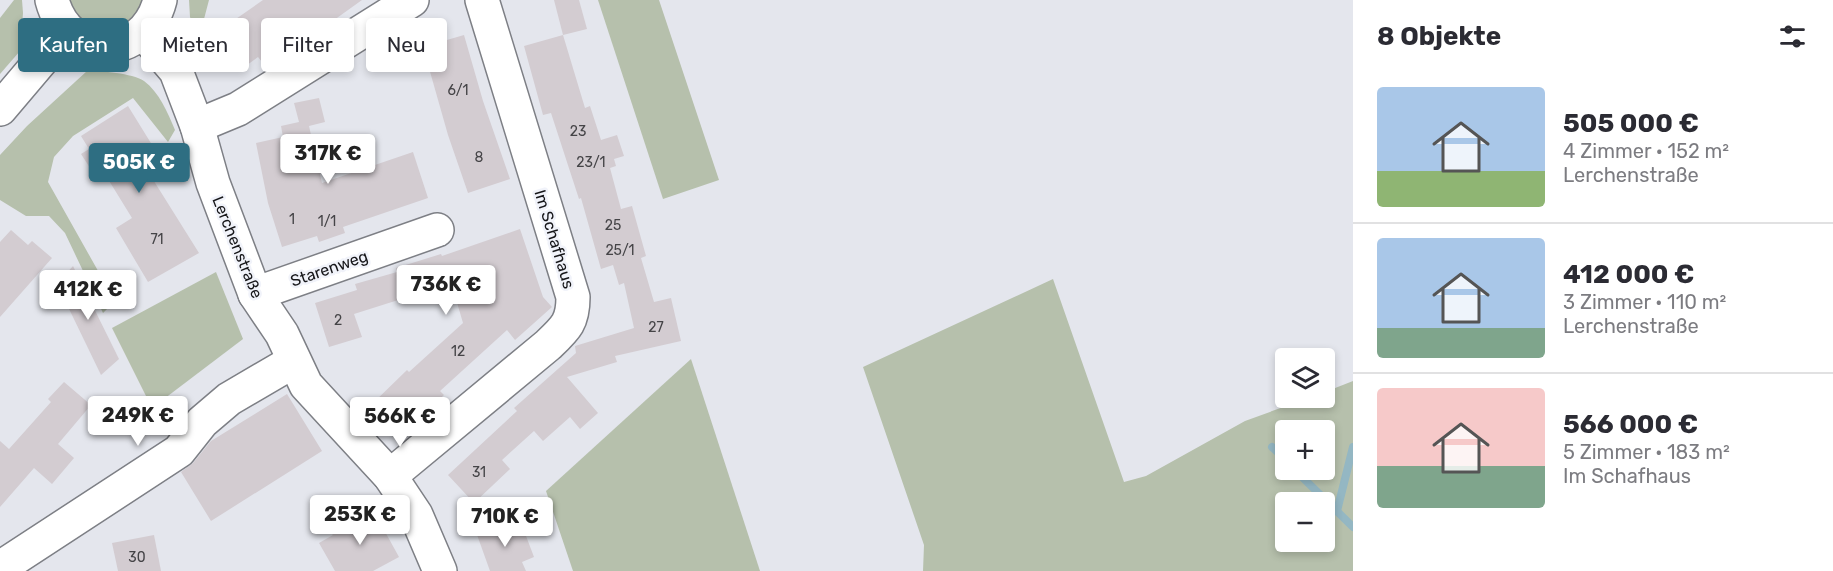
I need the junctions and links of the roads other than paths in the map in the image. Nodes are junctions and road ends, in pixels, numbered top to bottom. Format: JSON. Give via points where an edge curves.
{"nodes":[{"id":1,"x":52,"y":0,"type":"edge"},
{"id":2,"x":160,"y":0,"type":"edge"},
{"id":3,"x":412,"y":0,"type":"edge"},
{"id":4,"x":482,"y":0,"type":"edge"},
{"id":5,"x":58,"y":18,"type":"edge"},
{"id":6,"x":153,"y":18,"type":"edge"},
{"id":7,"x":31,"y":72,"type":"edge"},
{"id":8,"x":176,"y":72,"type":"edge"},
{"id":9,"x":0,"y":109,"type":"edge"},
{"id":10,"x":197,"y":126,"type":"junction"},
{"id":11,"x":437,"y":230,"type":"dead end"},
{"id":12,"x":255,"y":294,"type":"junction"},
{"id":13,"x":294,"y":361,"type":"junction"},
{"id":14,"x":390,"y":476,"type":"junction"},
{"id":15,"x":0,"y":570,"type":"edge"},
{"id":16,"x":440,"y":571,"type":"edge"}],
"edges":[{"from":1,"to":5,"type":"street"},
{"from":2,"to":6,"type":"street"},
{"from":3,"to":10,"type":"street","via":[[238,109]]},
{"from":4,"to":14,"type":"street","name":"Im Schafhaus","via":[[573,297],[573,314],[565,329],[548,345]]},
{"from":7,"to":9,"type":"street"},
{"from":8,"to":10,"type":"street","name":"Lerchenstraße"},
{"from":10,"to":12,"type":"street","name":"Lerchenstraße","via":[[213,183]]},
{"from":11,"to":12,"type":"street","name":"Starenweg"},
{"from":12,"to":13,"type":"street","name":"Lerchenstraße","via":[[282,334]]},
{"from":13,"to":14,"type":"street","name":"Lerchenstraße","via":[[306,385]]},
{"from":13,"to":15,"type":"street","via":[[229,399],[201,422],[179,451]]},
{"from":14,"to":16,"type":"street","name":"Lerchenstraße","via":[[416,515]]}]}
